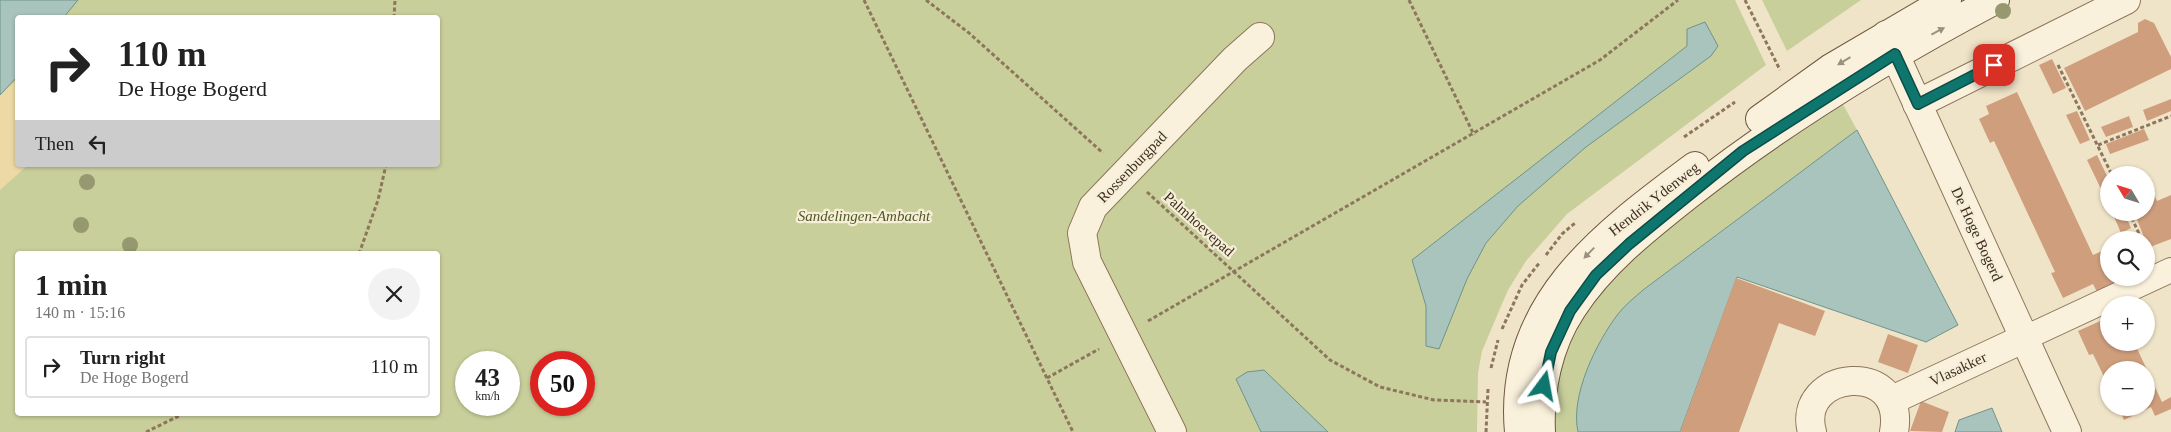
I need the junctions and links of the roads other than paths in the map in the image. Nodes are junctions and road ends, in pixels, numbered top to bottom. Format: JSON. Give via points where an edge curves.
{"nodes":[{"id":1,"x":1947,"y":0,"type":"edge"},
{"id":2,"x":1995,"y":0,"type":"edge"},
{"id":3,"x":2126,"y":0,"type":"edge"},
{"id":4,"x":1260,"y":37,"type":"dead end"},
{"id":5,"x":1890,"y":45,"type":"junction"},
{"id":6,"x":1918,"y":104,"type":"junction"},
{"id":7,"x":2171,"y":270,"type":"edge"},
{"id":8,"x":2025,"y":338,"type":"junction"},
{"id":9,"x":1892,"y":400,"type":"junction"},
{"id":10,"x":1172,"y":432,"type":"edge"},
{"id":11,"x":1519,"y":432,"type":"edge"},
{"id":12,"x":1541,"y":432,"type":"edge"},
{"id":13,"x":1812,"y":432,"type":"edge"},
{"id":14,"x":1894,"y":432,"type":"edge"},
{"id":15,"x":2067,"y":432,"type":"edge"}],
"edges":[{"from":1,"to":5,"type":"street"},
{"from":5,"to":2,"type":"street","one_way":true},
{"from":3,"to":6,"type":"street"},
{"from":4,"to":10,"type":"street","name":"Rossenburgpad","via":[[1093,207],[1082,233],[1087,262]]},
{"from":5,"to":6,"type":"street","name":"De Hoge Bogerd"},
{"from":5,"to":11,"type":"street","name":"Hendrik Ydenweg","one_way":true,"via":[[1832,68],[1625,219],[1569,274],[1546,308],[1531,340],[1522,373],[1517,415]]},
{"from":5,"to":12,"type":"street","name":"Hendrik Ydenweg","via":[[1743,151],[1658,219],[1596,275],[1570,311],[1551,352],[1540,402]]},
{"from":6,"to":8,"type":"street","name":"De Hoge Bogerd"},
{"from":7,"to":8,"type":"street"},
{"from":8,"to":9,"type":"street","name":"Vlasakker"},
{"from":8,"to":15,"type":"street","name":"De Hoge Bogerd"},
{"from":9,"to":13,"type":"street","via":[[1864,381],[1849,379],[1831,385],[1820,395],[1812,410]]},
{"from":9,"to":14,"type":"street","via":[[1896,416]]}]}
